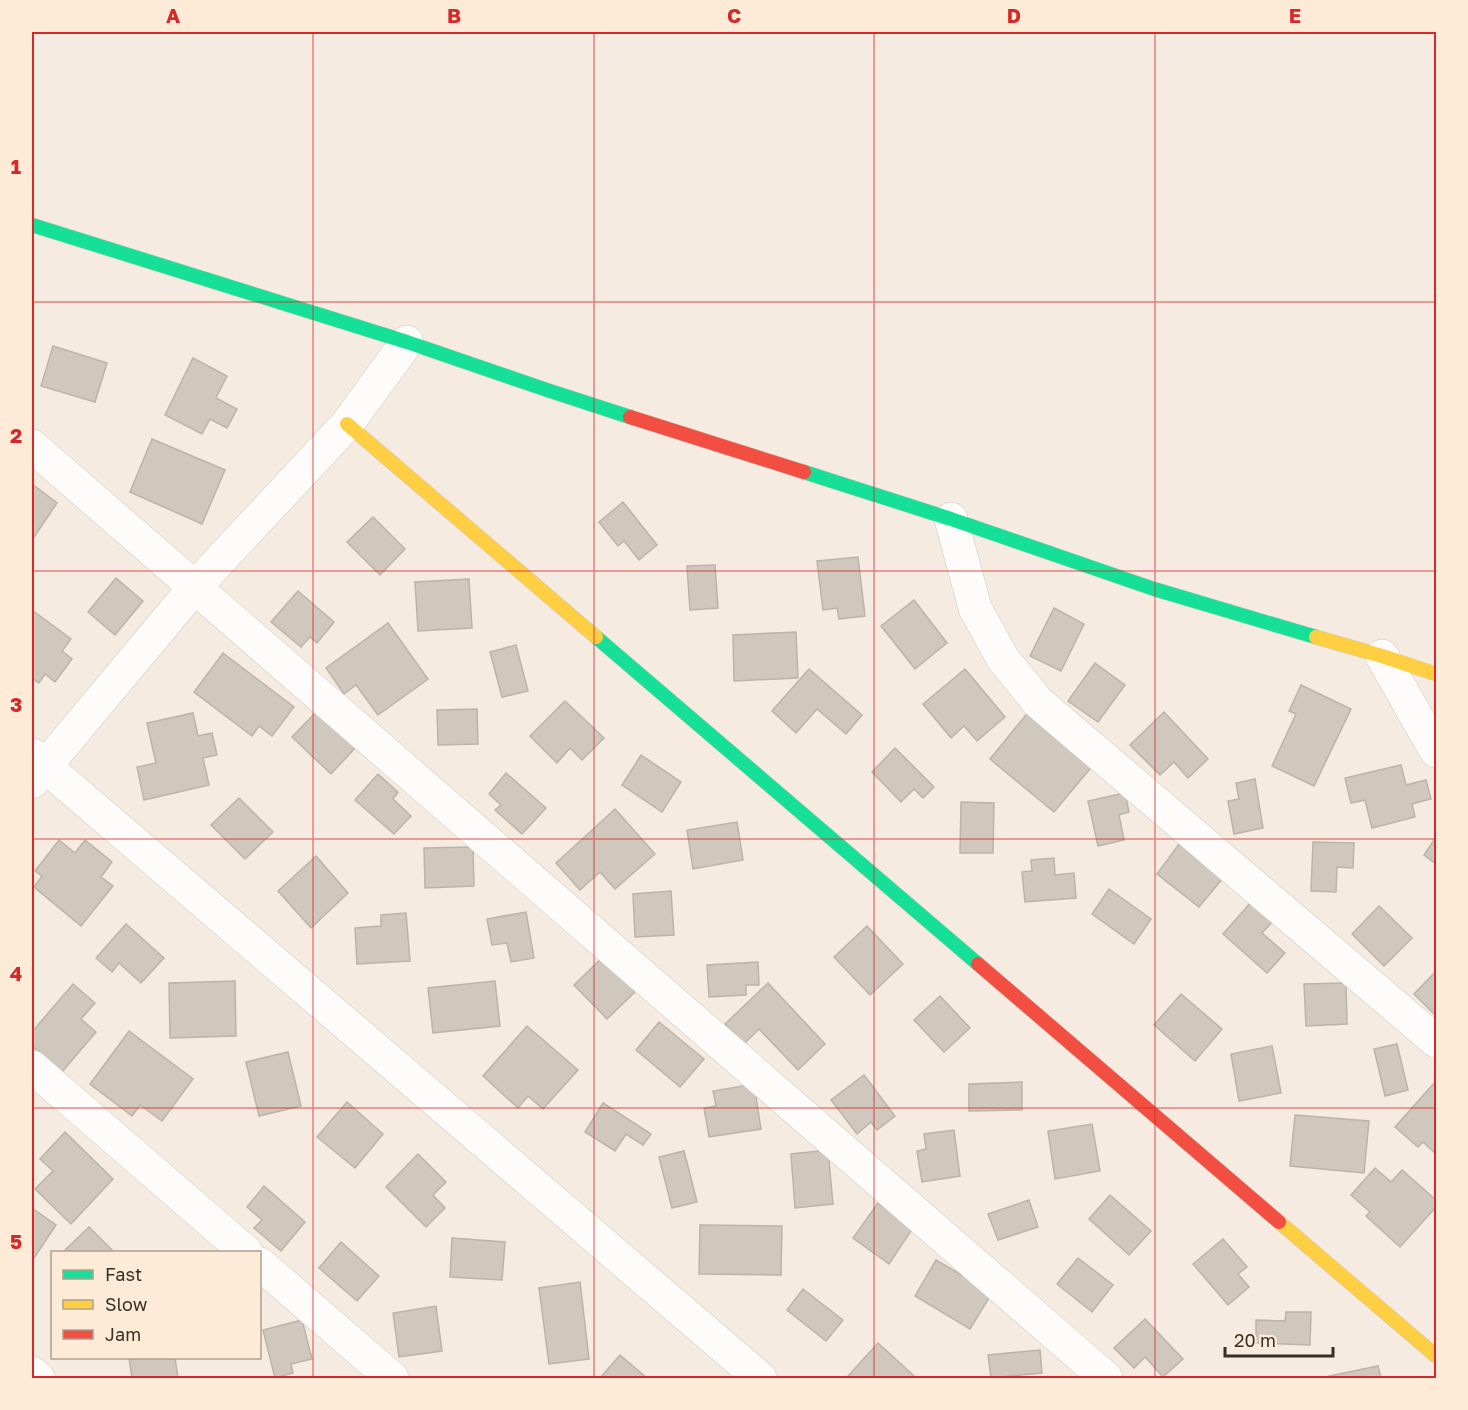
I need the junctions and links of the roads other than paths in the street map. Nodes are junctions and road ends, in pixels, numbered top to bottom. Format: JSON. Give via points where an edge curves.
{"nodes":[{"id":1,"x":32,"y":225,"type":"edge"},
{"id":2,"x":407,"y":342,"type":"junction"},
{"id":3,"x":347,"y":424,"type":"junction"},
{"id":4,"x":32,"y":446,"type":"edge"},
{"id":5,"x":951,"y":519,"type":"junction"},
{"id":6,"x":194,"y":588,"type":"junction"},
{"id":7,"x":1382,"y":656,"type":"junction"},
{"id":8,"x":1437,"y":674,"type":"edge"},
{"id":9,"x":1437,"y":751,"type":"edge"},
{"id":10,"x":36,"y":768,"type":"edge"},
{"id":11,"x":1437,"y":1041,"type":"edge"},
{"id":12,"x":32,"y":1067,"type":"edge"},
{"id":13,"x":245,"y":1251,"type":"edge"},
{"id":14,"x":261,"y":1265,"type":"edge"},
{"id":15,"x":1437,"y":1356,"type":"edge"},
{"id":16,"x":32,"y":1373,"type":"edge"},
{"id":17,"x":38,"y":1378,"type":"edge"},
{"id":18,"x":392,"y":1378,"type":"edge"},
{"id":19,"x":760,"y":1378,"type":"edge"},
{"id":20,"x":1106,"y":1378,"type":"edge"}],
"edges":[{"from":1,"to":2,"type":"street"},
{"from":2,"to":3,"type":"street"},
{"from":2,"to":5,"type":"street"},
{"from":3,"to":6,"type":"street"},
{"from":3,"to":15,"type":"street"},
{"from":4,"to":6,"type":"street"},
{"from":5,"to":7,"type":"street","via":[[1154,589]]},
{"from":5,"to":11,"type":"street","via":[[975,608],[1003,659],[1038,702]]},
{"from":6,"to":10,"type":"street"},
{"from":6,"to":20,"type":"street"},
{"from":7,"to":8,"type":"street"},
{"from":7,"to":9,"type":"street"},
{"from":10,"to":19,"type":"street"},
{"from":12,"to":13,"type":"street"},
{"from":14,"to":18,"type":"street"},
{"from":16,"to":17,"type":"street"}]}
